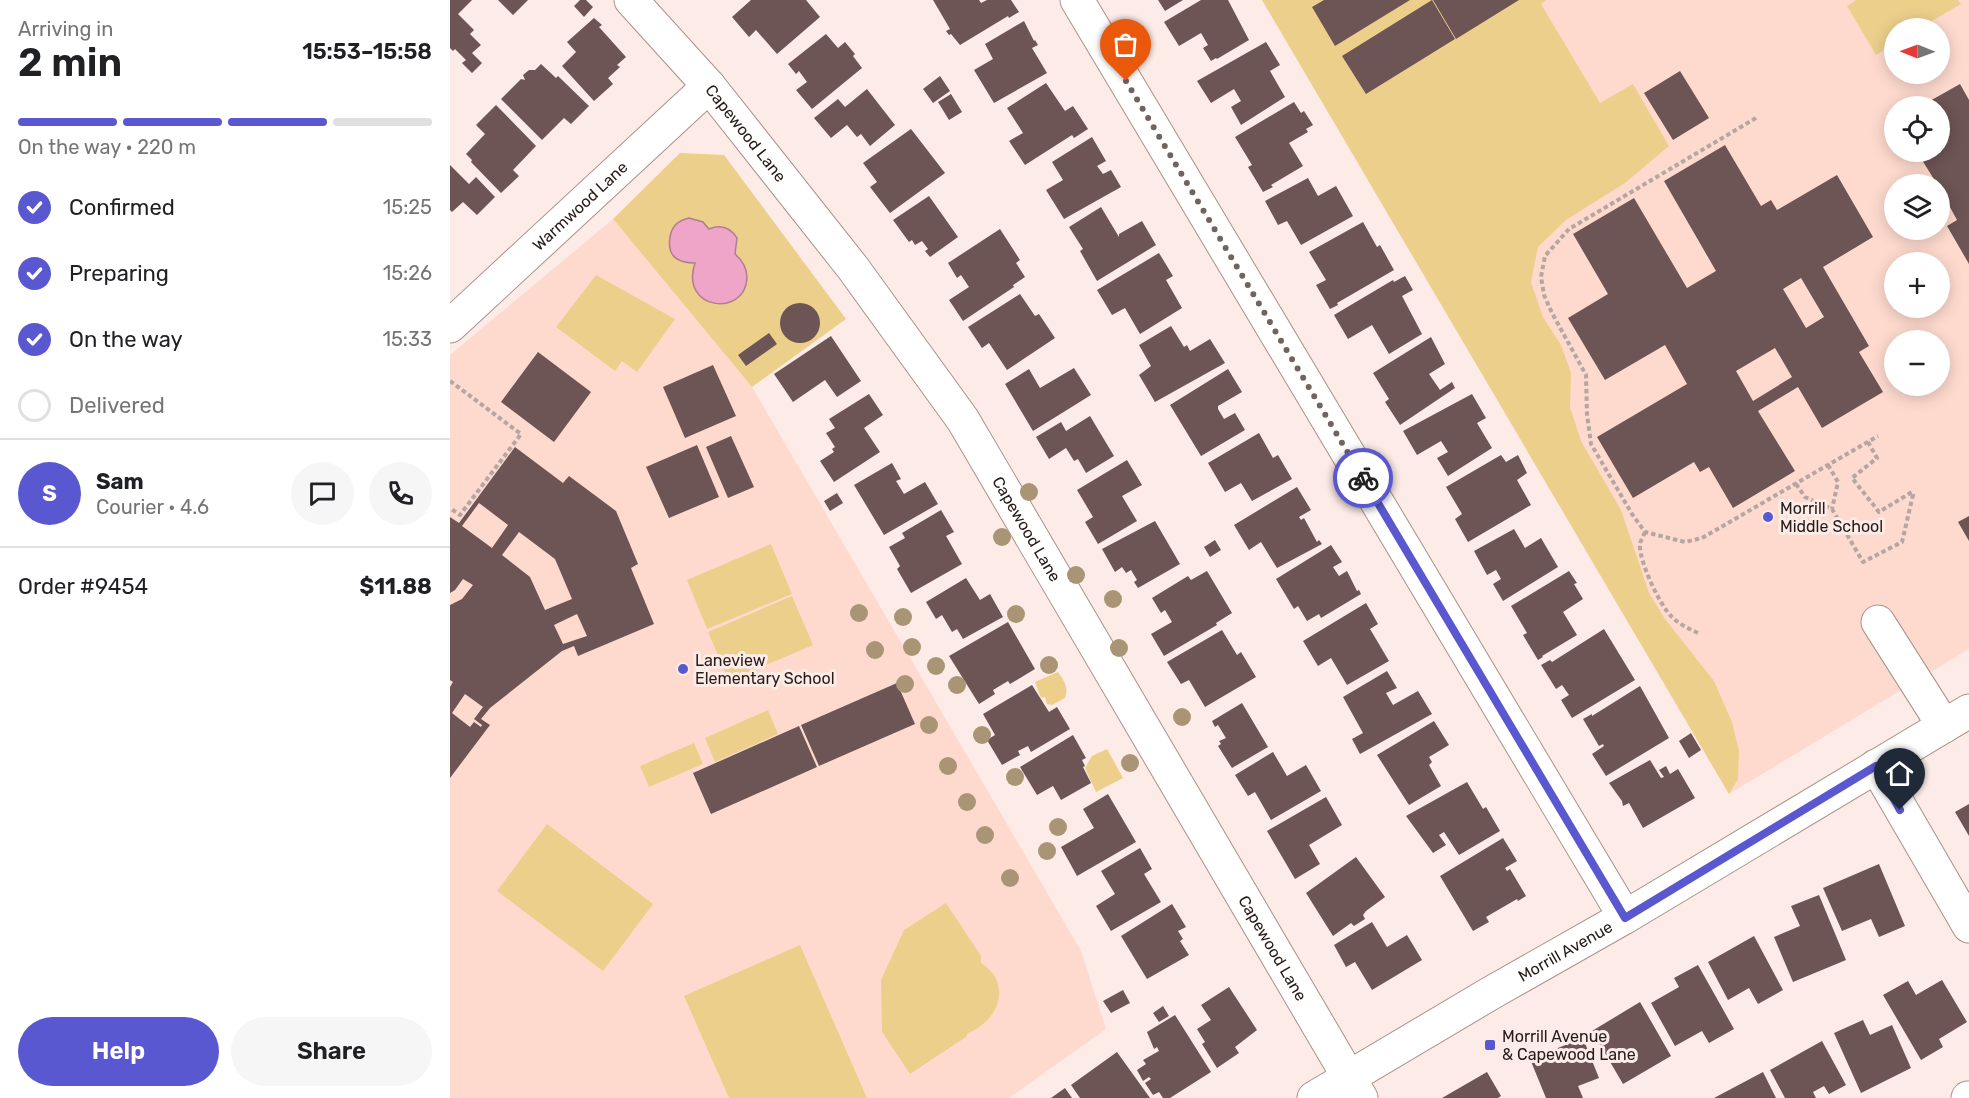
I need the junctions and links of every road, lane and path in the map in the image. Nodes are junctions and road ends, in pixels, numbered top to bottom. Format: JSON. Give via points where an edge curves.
{"nodes":[{"id":1,"x":631,"y":0,"type":"edge"},
{"id":2,"x":1077,"y":0,"type":"edge"},
{"id":3,"x":709,"y":86,"type":"junction"},
{"id":4,"x":1756,"y":118,"type":"dead end"},
{"id":5,"x":450,"y":326,"type":"edge"},
{"id":6,"x":450,"y":381,"type":"edge"},
{"id":7,"x":1878,"y":436,"type":"dead end"},
{"id":8,"x":1868,"y":442,"type":"junction"},
{"id":9,"x":1828,"y":465,"type":"junction"},
{"id":10,"x":1796,"y":484,"type":"junction"},
{"id":11,"x":450,"y":508,"type":"edge"},
{"id":12,"x":1832,"y":509,"type":"junction"},
{"id":13,"x":1645,"y":532,"type":"junction"},
{"id":14,"x":1878,"y":622,"type":"dead end"},
{"id":15,"x":1700,"y":634,"type":"dead end"},
{"id":16,"x":1956,"y":719,"type":"edge"},
{"id":17,"x":1876,"y":766,"type":"junction"},
{"id":18,"x":1625,"y":918,"type":"junction"},
{"id":19,"x":1969,"y":926,"type":"edge"},
{"id":20,"x":1355,"y":1088,"type":"edge"},
{"id":21,"x":1314,"y":1098,"type":"edge"}],
"edges":[{"from":1,"to":3,"type":"street","name":"Capewood Lane"},
{"from":2,"to":18,"type":"street"},
{"from":3,"to":5,"type":"street","name":"Warmwood Lane"},
{"from":3,"to":20,"type":"street","name":"Capewood Lane","via":[[853,268],[963,420]]},
{"from":4,"to":13,"type":"path","via":[[1569,229],[1545,256],[1541,277],[1544,295],[1586,375],[1591,444]]},
{"from":6,"to":11,"type":"path","via":[[520,434],[460,515]]},
{"from":7,"to":8,"type":"path"},
{"from":8,"to":9,"type":"path"},
{"from":8,"to":12,"type":"path","via":[[1877,458],[1852,478],[1879,512],[1912,492],[1902,542],[1863,562]]},
{"from":9,"to":10,"type":"path"},
{"from":9,"to":12,"type":"path","via":[[1838,482]]},
{"from":10,"to":12,"type":"path","via":[[1805,497]]},
{"from":10,"to":13,"type":"path","via":[[1702,538],[1685,542]]},
{"from":13,"to":15,"type":"path","via":[[1640,545],[1662,606],[1683,626]]},
{"from":14,"to":16,"type":"street"},
{"from":16,"to":17,"type":"street","name":"Morrill Avenue"},
{"from":17,"to":18,"type":"street","name":"Morrill Avenue"},
{"from":17,"to":19,"type":"street"},
{"from":18,"to":20,"type":"street","name":"Morrill Avenue","via":[[1491,993]]},
{"from":20,"to":21,"type":"street","name":"Morrill Avenue"}]}
